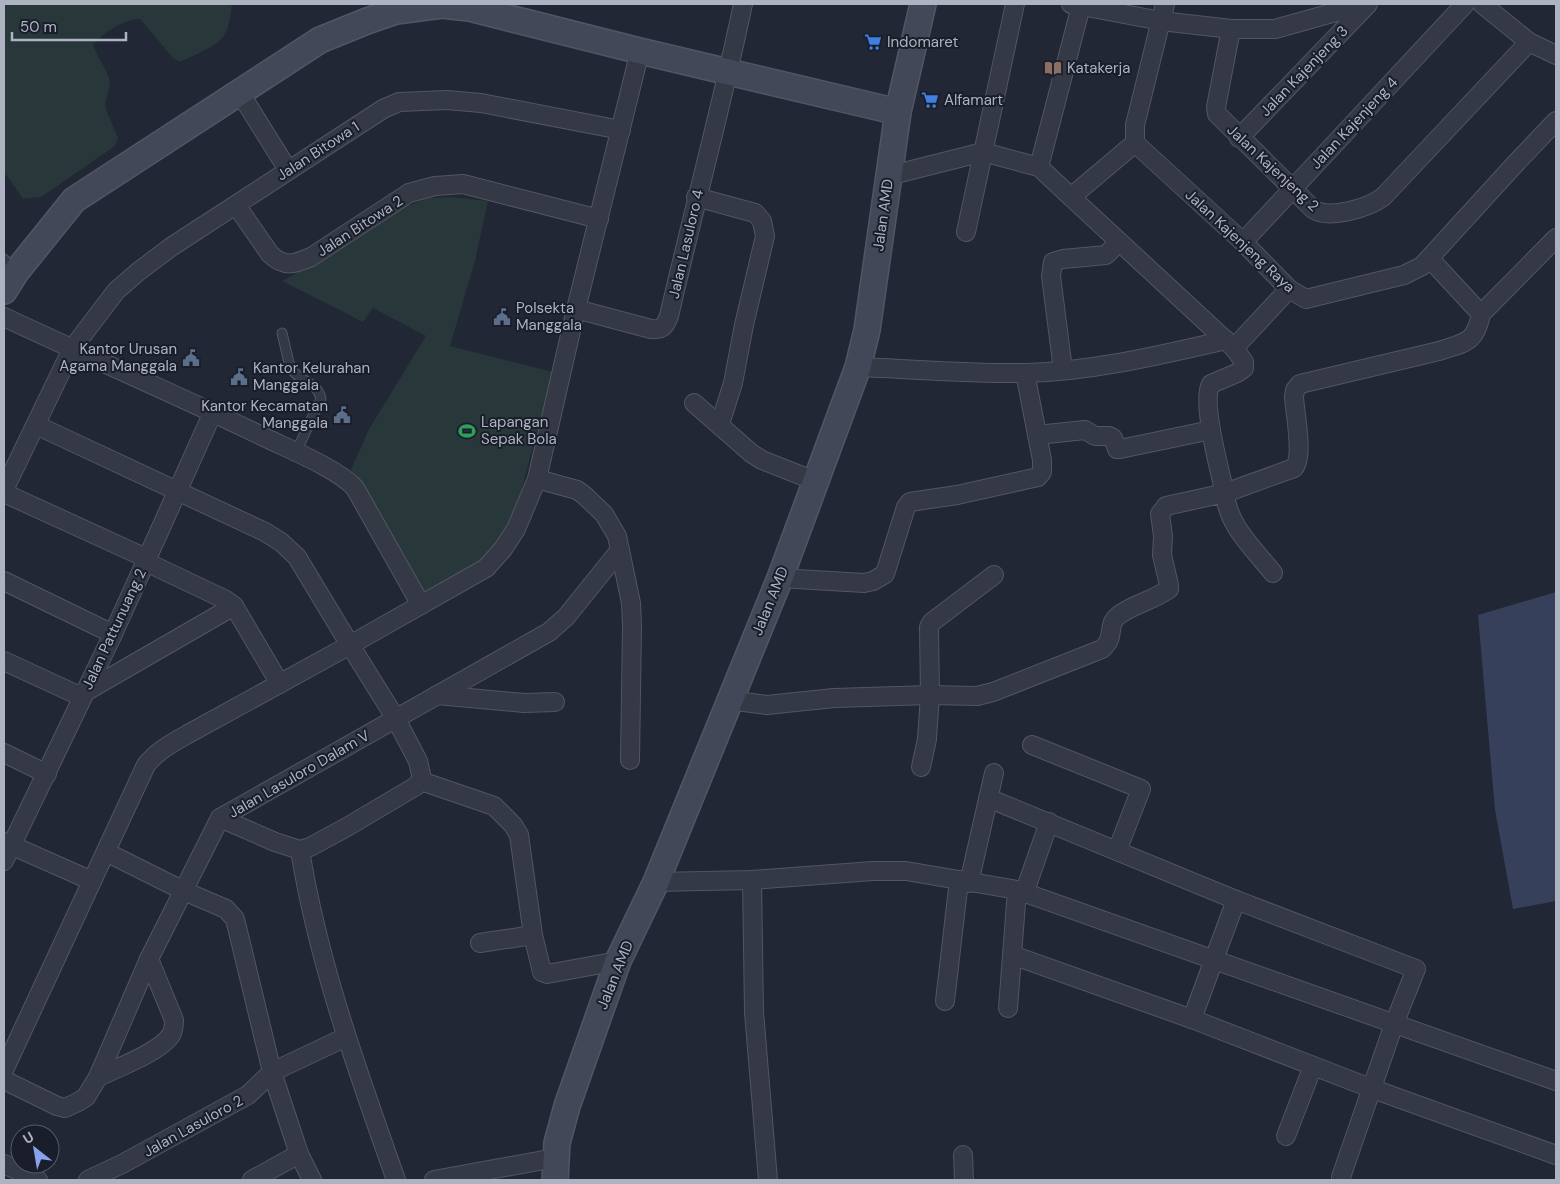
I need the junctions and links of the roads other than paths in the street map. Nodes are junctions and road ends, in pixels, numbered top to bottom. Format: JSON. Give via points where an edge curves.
{"nodes":[{"id":1,"x":443,"y":4,"type":"edge"},
{"id":2,"x":743,"y":4,"type":"edge"},
{"id":3,"x":922,"y":4,"type":"edge"},
{"id":4,"x":1015,"y":4,"type":"edge"},
{"id":5,"x":1164,"y":4,"type":"edge"},
{"id":6,"x":1364,"y":4,"type":"edge"},
{"id":7,"x":1368,"y":4,"type":"edge"},
{"id":8,"x":1465,"y":4,"type":"edge"},
{"id":9,"x":1482,"y":4,"type":"edge"},
{"id":10,"x":1076,"y":5,"type":"edge"},
{"id":11,"x":1161,"y":21,"type":"junction"},
{"id":12,"x":1231,"y":29,"type":"junction"},
{"id":13,"x":1528,"y":42,"type":"junction"},
{"id":14,"x":640,"y":51,"type":"junction"},
{"id":15,"x":1556,"y":55,"type":"edge"},
{"id":16,"x":729,"y":72,"type":"junction"},
{"id":17,"x":240,"y":93,"type":"junction"},
{"id":18,"x":898,"y":112,"type":"junction"},
{"id":19,"x":1556,"y":121,"type":"edge"},
{"id":20,"x":621,"y":130,"type":"junction"},
{"id":21,"x":1239,"y":138,"type":"junction"},
{"id":22,"x":1135,"y":143,"type":"junction"},
{"id":23,"x":982,"y":152,"type":"junction"},
{"id":24,"x":1039,"y":167,"type":"junction"},
{"id":25,"x":288,"y":170,"type":"junction"},
{"id":26,"x":888,"y":176,"type":"junction"},
{"id":27,"x":1292,"y":189,"type":"junction"},
{"id":28,"x":696,"y":197,"type":"junction"},
{"id":29,"x":1071,"y":197,"type":"junction"},
{"id":30,"x":236,"y":205,"type":"junction"},
{"id":31,"x":599,"y":219,"type":"junction"},
{"id":32,"x":966,"y":232,"type":"dead end"},
{"id":33,"x":1556,"y":238,"type":"edge"},
{"id":34,"x":1119,"y":242,"type":"junction"},
{"id":35,"x":1243,"y":242,"type":"junction"},
{"id":36,"x":1430,"y":259,"type":"junction"},
{"id":37,"x":8,"y":274,"type":"edge"},
{"id":38,"x":1289,"y":288,"type":"junction"},
{"id":39,"x":576,"y":310,"type":"junction"},
{"id":40,"x":1481,"y":314,"type":"junction"},
{"id":41,"x":4,"y":317,"type":"edge"},
{"id":42,"x":282,"y":333,"type":"dead end"},
{"id":43,"x":1230,"y":344,"type":"junction"},
{"id":44,"x":72,"y":349,"type":"junction"},
{"id":45,"x":858,"y":367,"type":"junction"},
{"id":46,"x":1063,"y":370,"type":"junction"},
{"id":47,"x":1026,"y":373,"type":"junction"},
{"id":48,"x":694,"y":403,"type":"dead end"},
{"id":49,"x":214,"y":412,"type":"junction"},
{"id":50,"x":720,"y":424,"type":"junction"},
{"id":51,"x":36,"y":425,"type":"junction"},
{"id":52,"x":1211,"y":430,"type":"junction"},
{"id":53,"x":1037,"y":435,"type":"junction"},
{"id":54,"x":296,"y":452,"type":"junction"},
{"id":55,"x":537,"y":479,"type":"junction"},
{"id":56,"x":815,"y":482,"type":"junction"},
{"id":57,"x":178,"y":490,"type":"junction"},
{"id":58,"x":4,"y":491,"type":"edge"},
{"id":59,"x":1224,"y":493,"type":"junction"},
{"id":60,"x":620,"y":550,"type":"junction"},
{"id":61,"x":146,"y":560,"type":"junction"},
{"id":62,"x":1274,"y":573,"type":"dead end"},
{"id":63,"x":994,"y":576,"type":"dead end"},
{"id":64,"x":780,"y":578,"type":"junction"},
{"id":65,"x":4,"y":581,"type":"edge"},
{"id":66,"x":421,"y":605,"type":"junction"},
{"id":67,"x":234,"y":606,"type":"junction"},
{"id":68,"x":113,"y":634,"type":"junction"},
{"id":69,"x":350,"y":646,"type":"junction"},
{"id":70,"x":4,"y":661,"type":"edge"},
{"id":71,"x":280,"y":684,"type":"junction"},
{"id":72,"x":83,"y":694,"type":"junction"},
{"id":73,"x":437,"y":695,"type":"junction"},
{"id":74,"x":930,"y":695,"type":"junction"},
{"id":75,"x":729,"y":700,"type":"junction"},
{"id":76,"x":555,"y":702,"type":"dead end"},
{"id":77,"x":396,"y":719,"type":"junction"},
{"id":78,"x":1032,"y":745,"type":"dead end"},
{"id":79,"x":4,"y":753,"type":"edge"},
{"id":80,"x":630,"y":760,"type":"dead end"},
{"id":81,"x":921,"y":767,"type":"dead end"},
{"id":82,"x":994,"y":773,"type":"dead end"},
{"id":83,"x":47,"y":774,"type":"junction"},
{"id":84,"x":421,"y":781,"type":"junction"},
{"id":85,"x":988,"y":798,"type":"junction"},
{"id":86,"x":220,"y":818,"type":"junction"},
{"id":87,"x":1049,"y":822,"type":"junction"},
{"id":88,"x":7,"y":843,"type":"edge"},
{"id":89,"x":300,"y":850,"type":"junction"},
{"id":90,"x":1117,"y":851,"type":"junction"},
{"id":91,"x":106,"y":852,"type":"junction"},
{"id":92,"x":4,"y":861,"type":"edge"},
{"id":93,"x":752,"y":880,"type":"junction"},
{"id":94,"x":92,"y":881,"type":"junction"},
{"id":95,"x":656,"y":882,"type":"junction"},
{"id":96,"x":964,"y":882,"type":"junction"},
{"id":97,"x":184,"y":891,"type":"junction"},
{"id":98,"x":1021,"y":892,"type":"junction"},
{"id":99,"x":1236,"y":900,"type":"junction"},
{"id":100,"x":533,"y":935,"type":"junction"},
{"id":101,"x":480,"y":943,"type":"dead end"},
{"id":102,"x":1012,"y":955,"type":"junction"},
{"id":103,"x":149,"y":959,"type":"junction"},
{"id":104,"x":618,"y":961,"type":"junction"},
{"id":105,"x":1214,"y":961,"type":"junction"},
{"id":106,"x":945,"y":1001,"type":"dead end"},
{"id":107,"x":1008,"y":1008,"type":"dead end"},
{"id":108,"x":1192,"y":1018,"type":"junction"},
{"id":109,"x":1394,"y":1024,"type":"junction"},
{"id":110,"x":346,"y":1037,"type":"junction"},
{"id":111,"x":1313,"y":1066,"type":"junction"},
{"id":112,"x":4,"y":1070,"type":"edge"},
{"id":113,"x":272,"y":1072,"type":"junction"},
{"id":114,"x":98,"y":1077,"type":"junction"},
{"id":115,"x":4,"y":1080,"type":"edge"},
{"id":116,"x":1556,"y":1081,"type":"edge"},
{"id":117,"x":1373,"y":1089,"type":"junction"},
{"id":118,"x":1286,"y":1136,"type":"dead end"},
{"id":119,"x":299,"y":1154,"type":"junction"},
{"id":120,"x":963,"y":1155,"type":"dead end"},
{"id":121,"x":1556,"y":1155,"type":"edge"},
{"id":122,"x":4,"y":1164,"type":"edge"},
{"id":123,"x":555,"y":1169,"type":"edge"},
{"id":124,"x":1341,"y":1177,"type":"dead end"},
{"id":125,"x":38,"y":1180,"type":"edge"},
{"id":126,"x":88,"y":1180,"type":"edge"},
{"id":127,"x":252,"y":1180,"type":"edge"},
{"id":128,"x":312,"y":1180,"type":"edge"},
{"id":129,"x":396,"y":1180,"type":"edge"},
{"id":130,"x":434,"y":1180,"type":"edge"},
{"id":131,"x":768,"y":1180,"type":"edge"},
{"id":132,"x":964,"y":1180,"type":"edge"}],
"edges":[{"from":1,"to":14,"type":"street"},
{"from":1,"to":17,"type":"street","via":[[396,11],[333,34]]},
{"from":2,"to":16,"type":"street","name":"Jalan Lasuloro 4"},
{"from":3,"to":18,"type":"street","name":"Jalan AMD"},
{"from":4,"to":23,"type":"street"},
{"from":5,"to":11,"type":"street"},
{"from":6,"to":12,"type":"street","via":[[1275,29]]},
{"from":7,"to":21,"type":"street","name":"Jalan Kajenjeng 3"},
{"from":8,"to":27,"type":"street","name":"Jalan Kajenjeng 4"},
{"from":9,"to":13,"type":"street"},
{"from":10,"to":11,"type":"street"},
{"from":10,"to":24,"type":"street"},
{"from":11,"to":12,"type":"street"},
{"from":11,"to":22,"type":"street","via":[[1135,125]]},
{"from":12,"to":21,"type":"street","name":"Jalan Kajenjeng 2","via":[[1216,110]]},
{"from":13,"to":15,"type":"street"},
{"from":13,"to":27,"type":"street","name":"Jalan Kajenjeng 2","via":[[1374,204],[1324,213],[1313,209]]},
{"from":14,"to":16,"type":"street"},
{"from":14,"to":20,"type":"street"},
{"from":16,"to":18,"type":"street"},
{"from":16,"to":28,"type":"street","name":"Jalan Lasuloro 4"},
{"from":17,"to":25,"type":"street"},
{"from":17,"to":37,"type":"street","via":[[74,200]]},
{"from":18,"to":26,"type":"street","name":"Jalan AMD"},
{"from":19,"to":36,"type":"street","name":"Jalan Kajenjeng Raya"},
{"from":20,"to":25,"type":"street","name":"Jalan Bitowa 1","via":[[481,103],[447,100],[399,102]]},
{"from":20,"to":31,"type":"street"},
{"from":21,"to":27,"type":"street","name":"Jalan Kajenjeng 2"},
{"from":22,"to":29,"type":"street"},
{"from":22,"to":35,"type":"street","name":"Jalan Kajenjeng Raya"},
{"from":23,"to":24,"type":"street"},
{"from":23,"to":26,"type":"street"},
{"from":23,"to":32,"type":"street"},
{"from":24,"to":29,"type":"street"},
{"from":25,"to":30,"type":"street","name":"Jalan Bitowa 1"},
{"from":26,"to":45,"type":"street","name":"Jalan AMD","via":[[867,330]]},
{"from":27,"to":35,"type":"street","name":"Jalan Kajenjeng 4"},
{"from":28,"to":39,"type":"street","name":"Jalan Lasuloro 4","via":[[669,316],[662,328],[651,329]]},
{"from":28,"to":50,"type":"street","via":[[755,213],[762,221],[765,236],[733,383]]},
{"from":29,"to":34,"type":"street"},
{"from":30,"to":31,"type":"street","name":"Jalan Bitowa 2","via":[[270,254],[277,261],[290,264],[311,258],[409,193],[435,186],[463,184]]},
{"from":30,"to":44,"type":"street","name":"Jalan Bitowa 1","via":[[138,271],[116,292]]},
{"from":31,"to":39,"type":"street"},
{"from":33,"to":40,"type":"street"},
{"from":34,"to":43,"type":"street"},
{"from":34,"to":46,"type":"street","via":[[1106,255],[1063,258],[1053,262],[1051,276]]},
{"from":35,"to":38,"type":"street","name":"Jalan Kajenjeng Raya"},
{"from":36,"to":38,"type":"street","name":"Jalan Kajenjeng Raya","via":[[1404,275],[1315,298],[1306,299]]},
{"from":36,"to":40,"type":"street"},
{"from":38,"to":43,"type":"street"},
{"from":39,"to":55,"type":"street"},
{"from":40,"to":59,"type":"street","via":[[1475,335],[1468,341],[1300,384],[1294,397],[1297,465]]},
{"from":41,"to":44,"type":"street"},
{"from":42,"to":54,"type":"lane","via":[[292,372],[315,386],[321,399]]},
{"from":43,"to":46,"type":"street"},
{"from":43,"to":52,"type":"street","via":[[1245,365],[1241,371],[1211,384]]},
{"from":44,"to":49,"type":"street"},
{"from":44,"to":51,"type":"street","name":"Jalan Bitowa 1"},
{"from":45,"to":47,"type":"street"},
{"from":45,"to":56,"type":"street","name":"Jalan AMD"},
{"from":46,"to":47,"type":"street"},
{"from":47,"to":53,"type":"street"},
{"from":48,"to":50,"type":"street"},
{"from":49,"to":54,"type":"street"},
{"from":49,"to":57,"type":"street","name":"Jalan Pattunuang 2"},
{"from":50,"to":56,"type":"street","via":[[762,460]]},
{"from":51,"to":57,"type":"street"},
{"from":51,"to":58,"type":"street","name":"Jalan Bitowa 1"},
{"from":52,"to":53,"type":"street","via":[[1120,449],[1109,436],[1095,436],[1085,430]]},
{"from":52,"to":59,"type":"street"},
{"from":53,"to":64,"type":"street","via":[[1042,460],[1042,472],[1038,477],[907,504],[885,574],[879,578],[864,583]]},
{"from":54,"to":66,"type":"street","via":[[347,479],[355,488]]},
{"from":55,"to":60,"type":"street","via":[[584,495],[610,522],[618,536]]},
{"from":55,"to":66,"type":"street","via":[[516,529],[486,568]]},
{"from":56,"to":64,"type":"street","name":"Jalan AMD"},
{"from":57,"to":61,"type":"street","name":"Jalan Pattunuang 2"},
{"from":57,"to":69,"type":"street","via":[[265,532],[290,548]]},
{"from":58,"to":61,"type":"street"},
{"from":59,"to":62,"type":"street","via":[[1234,525]]},
{"from":59,"to":74,"type":"street","via":[[1166,506],[1161,511],[1162,555],[1169,589],[1119,616],[1111,624],[1111,638],[1102,649],[985,695]]},
{"from":60,"to":73,"type":"street","name":"Jalan Lasuloro Dalam V","via":[[556,626]]},
{"from":60,"to":80,"type":"street","via":[[632,618]]},
{"from":61,"to":67,"type":"street"},
{"from":61,"to":68,"type":"street","name":"Jalan Pattunuang 2"},
{"from":63,"to":74,"type":"street","via":[[931,624]]},
{"from":64,"to":75,"type":"street","name":"Jalan AMD"},
{"from":65,"to":68,"type":"street"},
{"from":66,"to":69,"type":"street"},
{"from":67,"to":71,"type":"street"},
{"from":67,"to":72,"type":"street"},
{"from":68,"to":72,"type":"street","name":"Jalan Pattunuang 2"},
{"from":69,"to":71,"type":"street"},
{"from":69,"to":77,"type":"street"},
{"from":70,"to":72,"type":"street"},
{"from":71,"to":91,"type":"street","via":[[188,734],[152,758]]},
{"from":72,"to":83,"type":"street","name":"Jalan Pattunuang 2"},
{"from":73,"to":76,"type":"street"},
{"from":73,"to":77,"type":"street","name":"Jalan Lasuloro Dalam V"},
{"from":74,"to":75,"type":"street","via":[[834,698],[767,705]]},
{"from":74,"to":81,"type":"street"},
{"from":75,"to":95,"type":"street","name":"Jalan AMD"},
{"from":77,"to":84,"type":"street","via":[[418,762]]},
{"from":77,"to":86,"type":"street","name":"Jalan Lasuloro Dalam V"},
{"from":78,"to":90,"type":"street","via":[[1141,789]]},
{"from":79,"to":83,"type":"street"},
{"from":82,"to":85,"type":"street"},
{"from":83,"to":88,"type":"street","name":"Jalan Pattunuang 2"},
{"from":84,"to":89,"type":"street","via":[[347,827]]},
{"from":84,"to":100,"type":"street","via":[[494,806],[513,825],[519,835]]},
{"from":85,"to":87,"type":"street"},
{"from":85,"to":96,"type":"street"},
{"from":86,"to":89,"type":"street"},
{"from":86,"to":97,"type":"street","name":"Jalan Lasuloro Dalam V"},
{"from":87,"to":90,"type":"street"},
{"from":87,"to":98,"type":"street"},
{"from":88,"to":92,"type":"street","name":"Jalan Pattunuang 2"},
{"from":88,"to":94,"type":"street"},
{"from":89,"to":110,"type":"street","via":[[307,893]]},
{"from":90,"to":99,"type":"street"},
{"from":91,"to":94,"type":"street"},
{"from":91,"to":97,"type":"street"},
{"from":93,"to":95,"type":"street"},
{"from":93,"to":96,"type":"street","via":[[906,871]]},
{"from":93,"to":131,"type":"street","via":[[754,1012]]},
{"from":94,"to":112,"type":"street"},
{"from":95,"to":104,"type":"street","name":"Jalan AMD"},
{"from":96,"to":98,"type":"street"},
{"from":96,"to":106,"type":"street"},
{"from":97,"to":103,"type":"street","name":"Jalan Lasuloro Dalam V"},
{"from":97,"to":113,"type":"street","via":[[226,909],[235,919]]},
{"from":98,"to":102,"type":"street"},
{"from":98,"to":105,"type":"street"},
{"from":99,"to":105,"type":"street"},
{"from":99,"to":109,"type":"street","via":[[1416,969]]},
{"from":100,"to":101,"type":"street"},
{"from":100,"to":104,"type":"street","via":[[544,973]]},
{"from":102,"to":107,"type":"street"},
{"from":102,"to":108,"type":"street"},
{"from":103,"to":114,"type":"street","name":"Jalan Lasuloro Dalam V"},
{"from":103,"to":114,"type":"street","via":[[174,1020],[174,1028],[167,1039],[152,1051]]},
{"from":104,"to":123,"type":"street","name":"Jalan AMD","via":[[575,1081],[560,1132]]},
{"from":105,"to":108,"type":"street"},
{"from":105,"to":109,"type":"street"},
{"from":108,"to":111,"type":"street"},
{"from":109,"to":116,"type":"street"},
{"from":109,"to":117,"type":"street"},
{"from":110,"to":113,"type":"street","name":"Jalan Lasuloro 2"},
{"from":110,"to":129,"type":"street"},
{"from":111,"to":117,"type":"street"},
{"from":111,"to":118,"type":"street"},
{"from":113,"to":119,"type":"street"},
{"from":113,"to":126,"type":"street","name":"Jalan Lasuloro 2","via":[[248,1095]]},
{"from":114,"to":115,"type":"street","name":"Jalan Lasuloro Dalam V","via":[[86,1097],[65,1108]]},
{"from":117,"to":121,"type":"street"},
{"from":117,"to":124,"type":"street"},
{"from":119,"to":127,"type":"street"},
{"from":119,"to":128,"type":"street"},
{"from":120,"to":132,"type":"street"},
{"from":122,"to":125,"type":"street"},
{"from":123,"to":130,"type":"street"}]}
